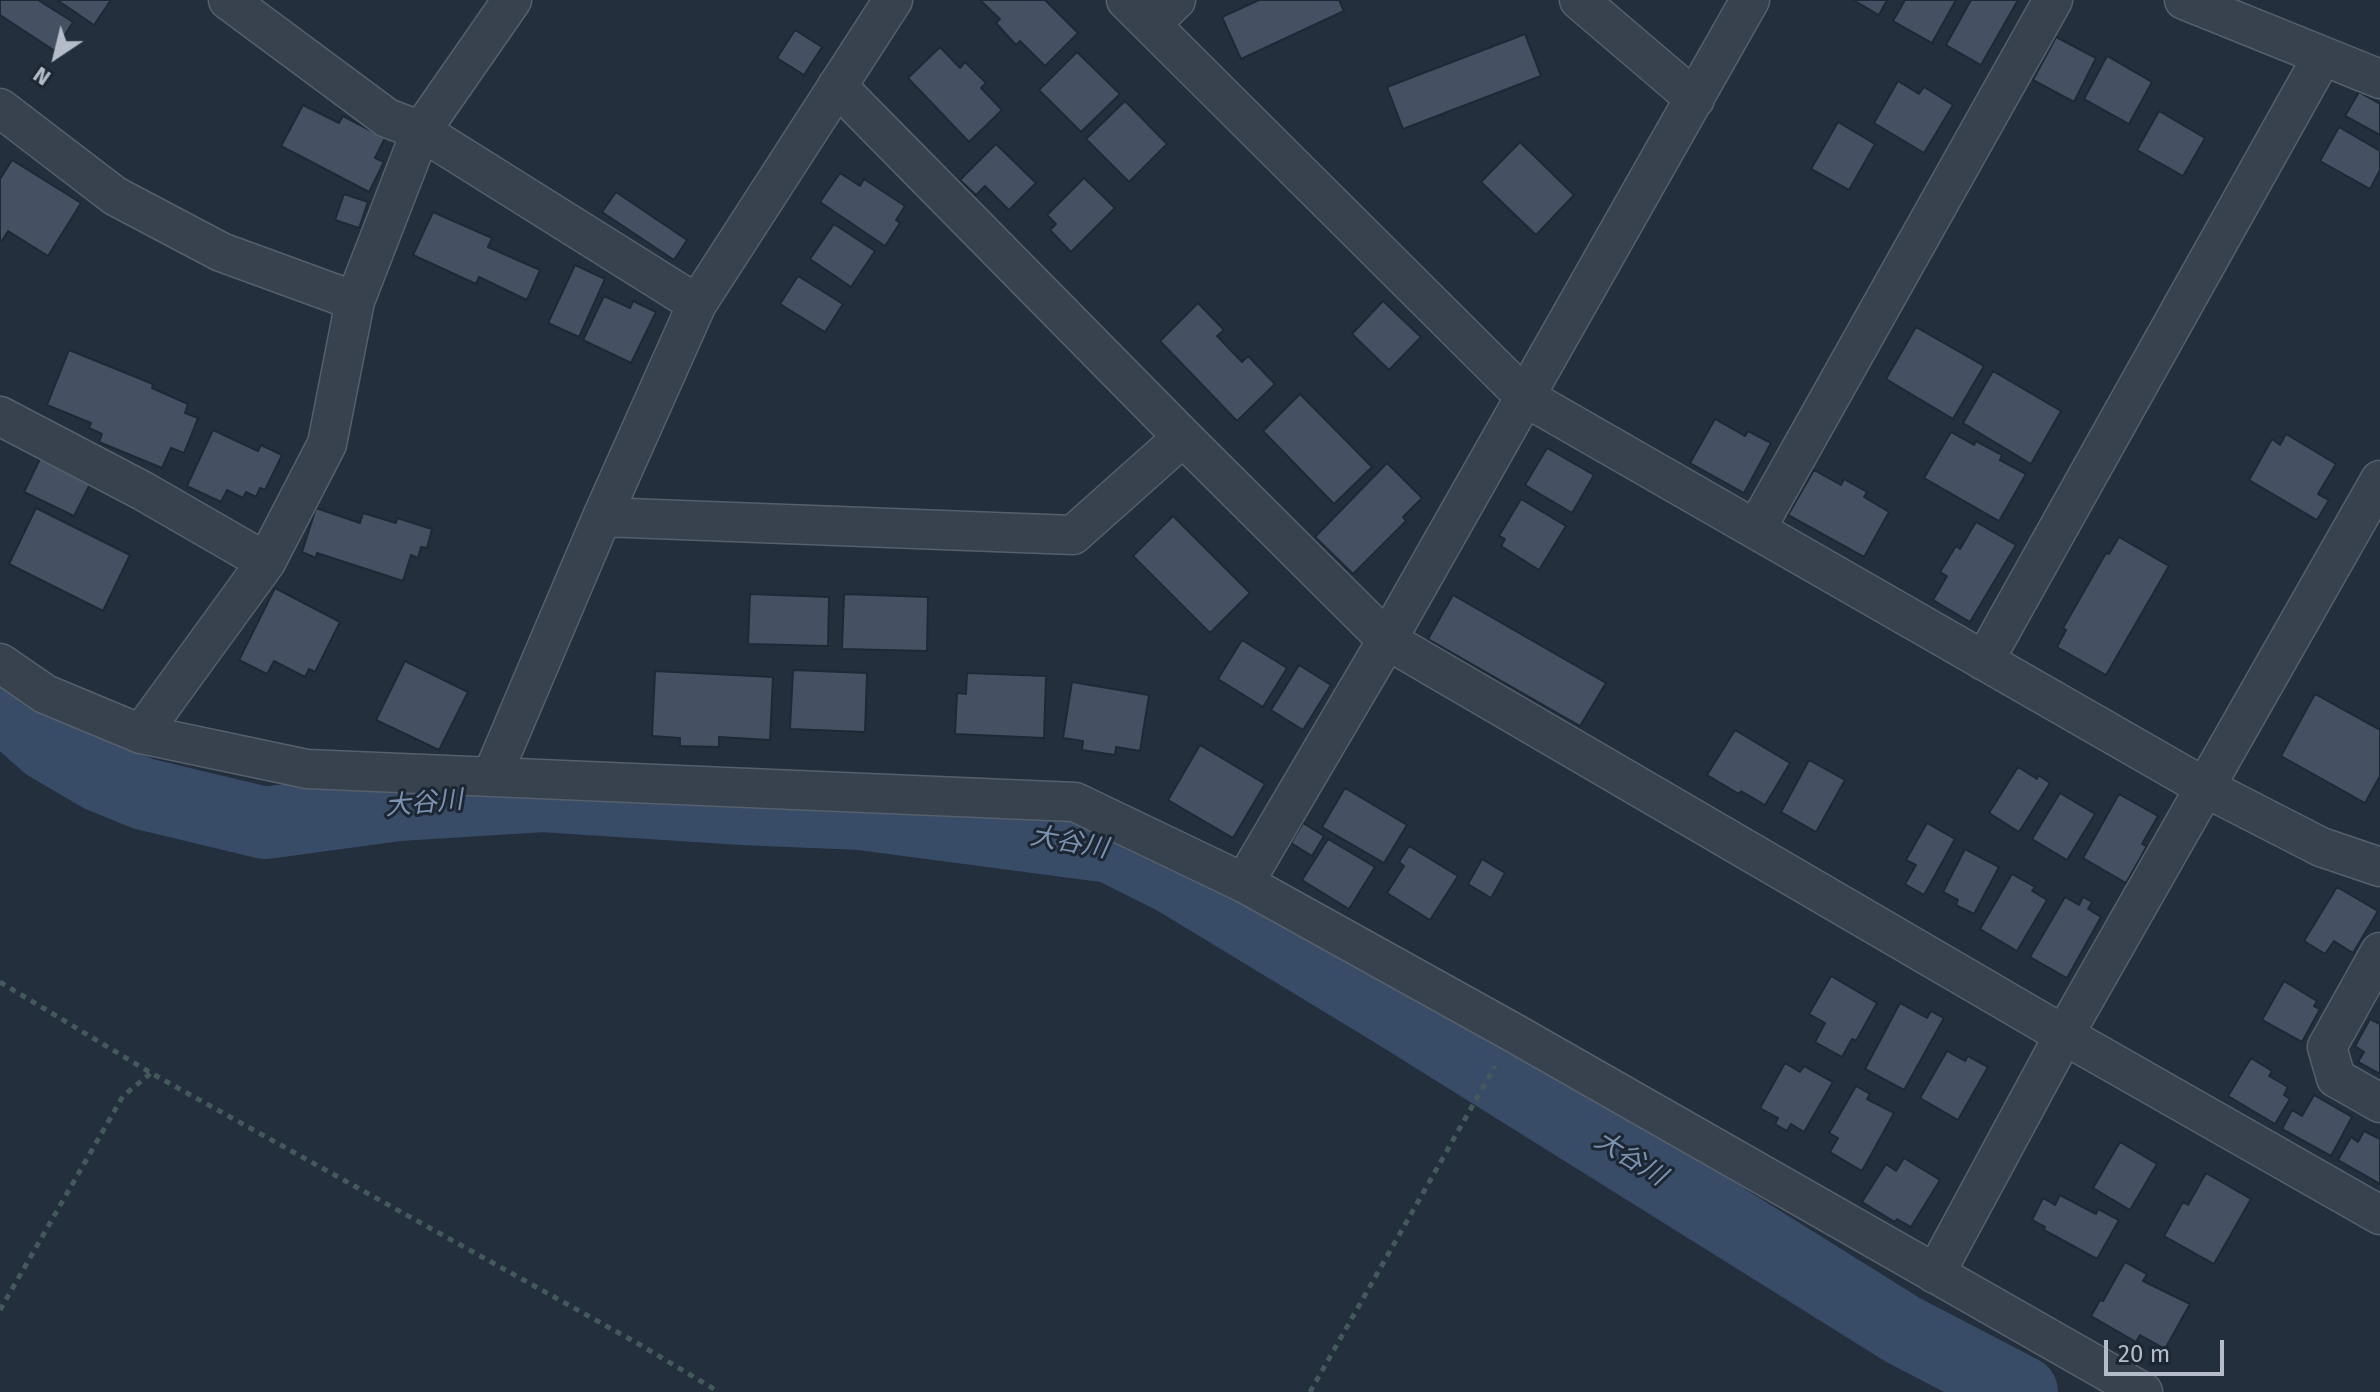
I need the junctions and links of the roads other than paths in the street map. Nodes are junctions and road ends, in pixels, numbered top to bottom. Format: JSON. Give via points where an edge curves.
{"nodes":[{"id":1,"x":228,"y":0,"type":"edge"},
{"id":2,"x":512,"y":0,"type":"edge"},
{"id":3,"x":893,"y":0,"type":"edge"},
{"id":4,"x":1579,"y":0,"type":"edge"},
{"id":5,"x":1750,"y":0,"type":"edge"},
{"id":6,"x":2053,"y":0,"type":"edge"},
{"id":7,"x":2184,"y":0,"type":"edge"},
{"id":8,"x":1151,"y":8,"type":"edge"},
{"id":9,"x":2322,"y":57,"type":"junction"},
{"id":10,"x":2380,"y":79,"type":"edge"},
{"id":11,"x":837,"y":86,"type":"junction"},
{"id":12,"x":1695,"y":99,"type":"junction"},
{"id":13,"x":0,"y":108,"type":"edge"},
{"id":14,"x":421,"y":131,"type":"junction"},
{"id":15,"x":355,"y":301,"type":"junction"},
{"id":16,"x":697,"y":304,"type":"junction"},
{"id":17,"x":1525,"y":397,"type":"junction"},
{"id":18,"x":0,"y":416,"type":"edge"},
{"id":19,"x":1183,"y":437,"type":"junction"},
{"id":20,"x":2380,"y":480,"type":"edge"},
{"id":21,"x":602,"y":517,"type":"junction"},
{"id":22,"x":1756,"y":529,"type":"junction"},
{"id":23,"x":2366,"y":537,"type":"edge"},
{"id":24,"x":266,"y":562,"type":"junction"},
{"id":25,"x":1387,"y":640,"type":"junction"},
{"id":26,"x":1984,"y":661,"type":"junction"},
{"id":27,"x":0,"y":663,"type":"edge"},
{"id":28,"x":141,"y":734,"type":"junction"},
{"id":29,"x":492,"y":776,"type":"junction"},
{"id":30,"x":2206,"y":788,"type":"junction"},
{"id":31,"x":2380,"y":867,"type":"edge"},
{"id":32,"x":1244,"y":883,"type":"junction"},
{"id":33,"x":2380,"y":952,"type":"edge"},
{"id":34,"x":2064,"y":1035,"type":"junction"},
{"id":35,"x":2380,"y":1103,"type":"edge"},
{"id":36,"x":2380,"y":1215,"type":"edge"},
{"id":37,"x":1935,"y":1274,"type":"junction"},
{"id":38,"x":2143,"y":1392,"type":"edge"}],
"edges":[{"from":1,"to":14,"type":"street","via":[[387,118]]},
{"from":2,"to":14,"type":"street"},
{"from":3,"to":11,"type":"street"},
{"from":4,"to":12,"type":"street"},
{"from":5,"to":12,"type":"street"},
{"from":6,"to":22,"type":"street"},
{"from":7,"to":9,"type":"street"},
{"from":8,"to":17,"type":"street"},
{"from":9,"to":10,"type":"street"},
{"from":9,"to":26,"type":"street"},
{"from":11,"to":16,"type":"street"},
{"from":11,"to":19,"type":"street"},
{"from":12,"to":17,"type":"street"},
{"from":13,"to":15,"type":"street","via":[[115,196],[221,252]]},
{"from":14,"to":15,"type":"street"},
{"from":14,"to":16,"type":"street"},
{"from":15,"to":24,"type":"street","via":[[327,444]]},
{"from":16,"to":21,"type":"street"},
{"from":17,"to":22,"type":"street"},
{"from":17,"to":25,"type":"street"},
{"from":18,"to":24,"type":"street"},
{"from":19,"to":21,"type":"street","via":[[1073,535]]},
{"from":19,"to":25,"type":"street"},
{"from":20,"to":23,"type":"street"},
{"from":21,"to":29,"type":"street"},
{"from":22,"to":26,"type":"street"},
{"from":23,"to":30,"type":"street"},
{"from":24,"to":28,"type":"street"},
{"from":25,"to":32,"type":"street"},
{"from":25,"to":34,"type":"street"},
{"from":26,"to":30,"type":"street"},
{"from":27,"to":28,"type":"street","via":[[45,694]]},
{"from":28,"to":29,"type":"street","via":[[307,769]]},
{"from":29,"to":32,"type":"street","via":[[1075,802]]},
{"from":30,"to":31,"type":"street","via":[[2321,847]]},
{"from":30,"to":34,"type":"street"},
{"from":32,"to":37,"type":"street"},
{"from":33,"to":35,"type":"street","via":[[2327,1047],[2336,1078]]},
{"from":34,"to":36,"type":"street"},
{"from":34,"to":37,"type":"street"},
{"from":37,"to":38,"type":"street"}]}
